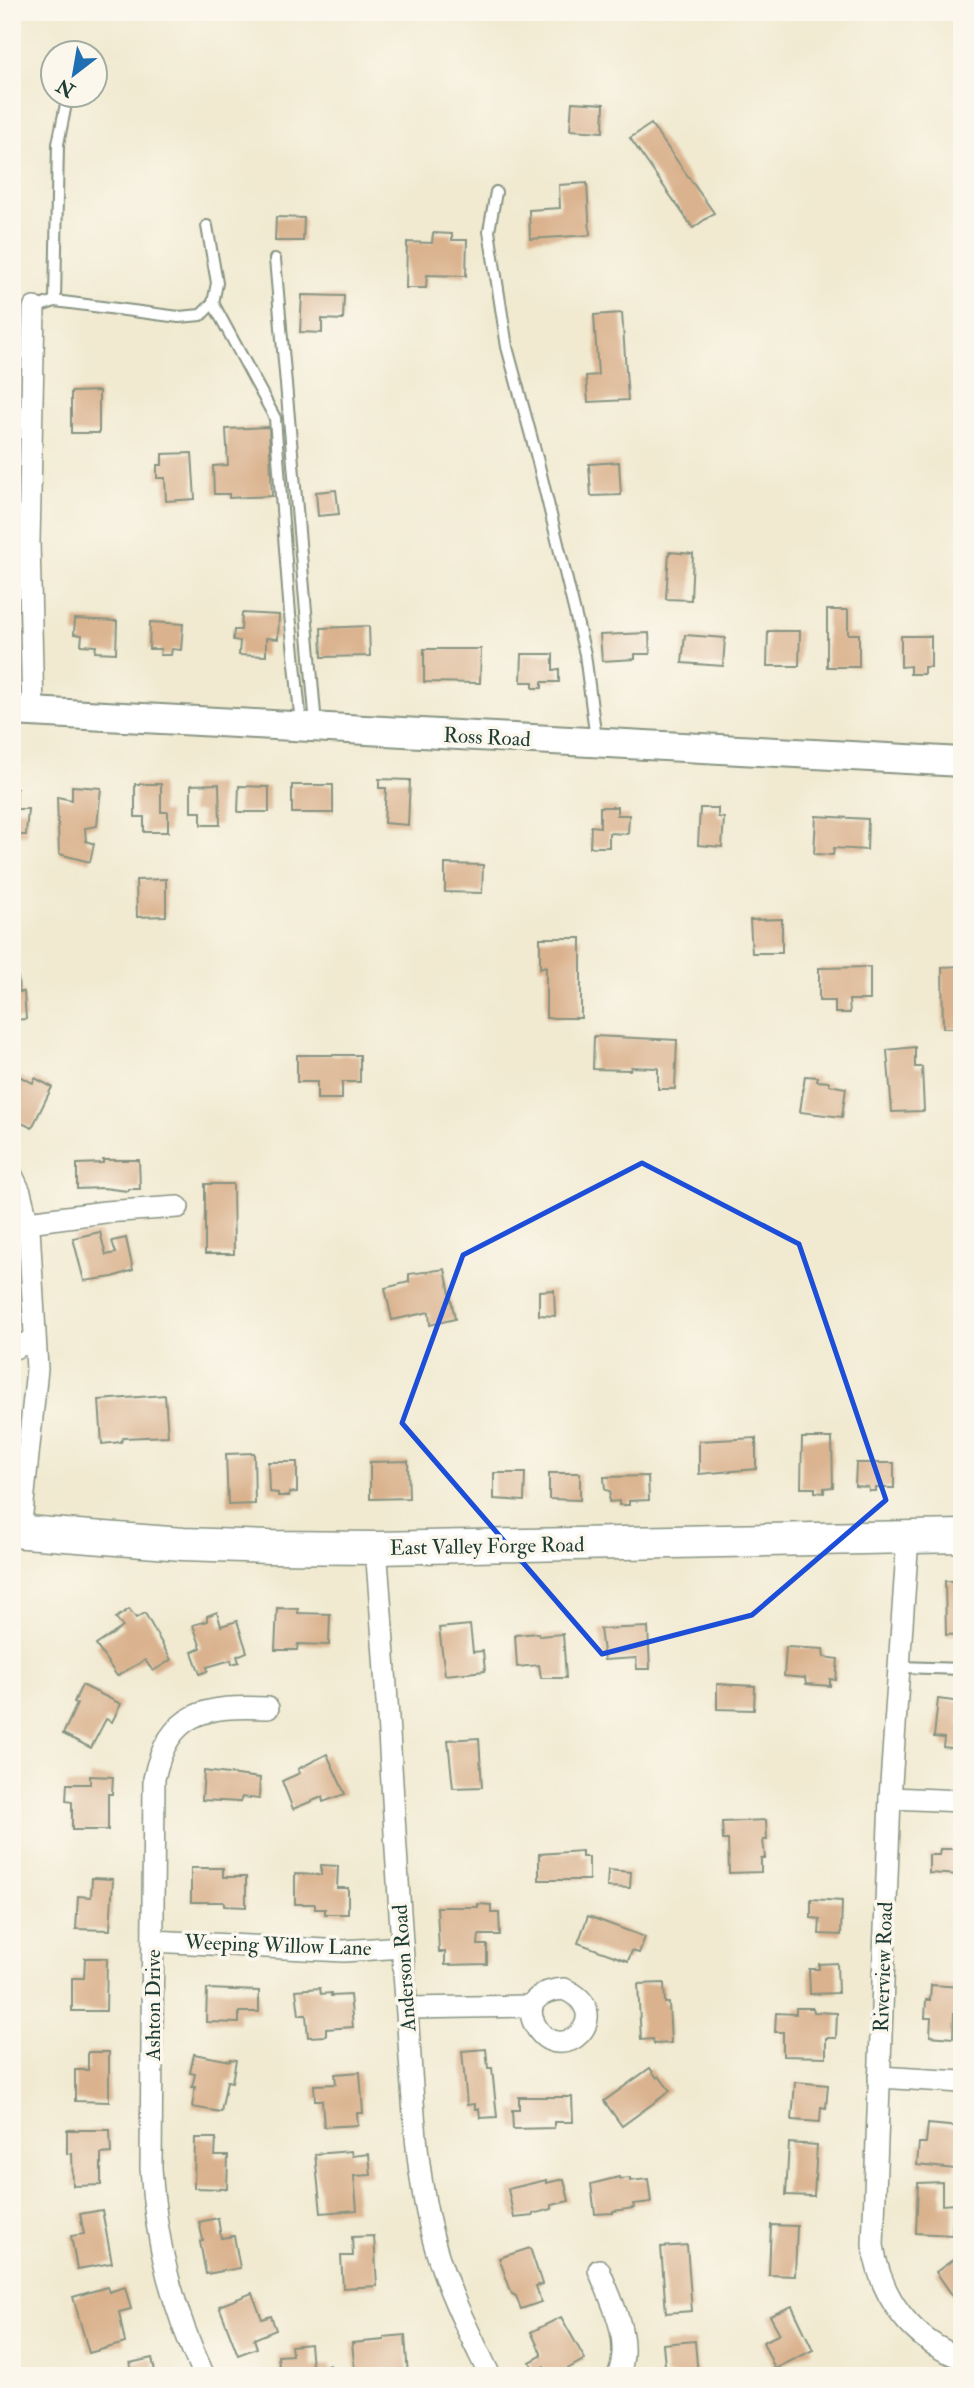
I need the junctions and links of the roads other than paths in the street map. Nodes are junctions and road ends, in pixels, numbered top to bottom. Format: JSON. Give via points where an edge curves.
{"nodes":[{"id":1,"x":65,"y":108,"type":"edge"},
{"id":2,"x":496,"y":192,"type":"dead end"},
{"id":3,"x":207,"y":226,"type":"dead end"},
{"id":4,"x":275,"y":259,"type":"dead end"},
{"id":5,"x":55,"y":300,"type":"junction"},
{"id":6,"x":213,"y":303,"type":"junction"},
{"id":7,"x":34,"y":308,"type":"joint"},
{"id":8,"x":23,"y":712,"type":"edge"},
{"id":9,"x":309,"y":727,"type":"junction"},
{"id":10,"x":596,"y":742,"type":"junction"},
{"id":11,"x":962,"y":762,"type":"edge"},
{"id":12,"x":12,"y":1175,"type":"edge"},
{"id":13,"x":178,"y":1207,"type":"dead end"},
{"id":14,"x":28,"y":1222,"type":"junction"},
{"id":15,"x":34,"y":1340,"type":"junction"},
{"id":16,"x":12,"y":1349,"type":"edge"},
{"id":17,"x":16,"y":1532,"type":"edge"},
{"id":18,"x":962,"y":1536,"type":"edge"},
{"id":19,"x":908,"y":1537,"type":"junction"},
{"id":20,"x":376,"y":1548,"type":"junction"},
{"id":21,"x":900,"y":1667,"type":"junction"},
{"id":22,"x":962,"y":1669,"type":"edge"},
{"id":23,"x":268,"y":1708,"type":"dead end"},
{"id":24,"x":890,"y":1798,"type":"junction"},
{"id":25,"x":962,"y":1801,"type":"edge"},
{"id":26,"x":153,"y":1941,"type":"junction"},
{"id":27,"x":402,"y":1947,"type":"junction"},
{"id":28,"x":532,"y":2006,"type":"dead end"},
{"id":29,"x":407,"y":2008,"type":"junction"},
{"id":30,"x":879,"y":2077,"type":"junction"},
{"id":31,"x":962,"y":2082,"type":"edge"},
{"id":32,"x":599,"y":2270,"type":"dead end"},
{"id":33,"x":962,"y":2358,"type":"edge"},
{"id":34,"x":204,"y":2376,"type":"edge"},
{"id":35,"x":491,"y":2376,"type":"edge"},
{"id":36,"x":618,"y":2376,"type":"edge"}],
"edges":[{"from":1,"to":5,"type":"lane","via":[[58,144]]},
{"from":2,"to":10,"type":"lane","via":[[489,231],[507,348],[585,653]]},
{"from":3,"to":6,"type":"lane","via":[[217,283]]},
{"from":4,"to":9,"type":"lane"},
{"from":5,"to":6,"type":"lane","via":[[179,317],[201,315]]},
{"from":5,"to":7,"type":"lane"},
{"from":6,"to":9,"type":"lane","via":[[275,418],[290,614]]},
{"from":7,"to":8,"type":"street"},
{"from":8,"to":9,"type":"street","name":"Ross Road"},
{"from":9,"to":10,"type":"street","name":"Ross Road"},
{"from":10,"to":11,"type":"street","name":"Ross Road"},
{"from":12,"to":14,"type":"street"},
{"from":13,"to":14,"type":"street"},
{"from":14,"to":15,"type":"street"},
{"from":15,"to":16,"type":"street"},
{"from":15,"to":17,"type":"street","via":[[37,1369]]},
{"from":17,"to":20,"type":"main road","name":"East Valley Forge Road","via":[[183,1544]]},
{"from":18,"to":19,"type":"main road","name":"East Valley Forge Road"},
{"from":19,"to":20,"type":"main road","name":"East Valley Forge Road"},
{"from":19,"to":21,"type":"street","name":"Riverview Road"},
{"from":20,"to":27,"type":"street","name":"Anderson Road"},
{"from":21,"to":22,"type":"lane"},
{"from":21,"to":24,"type":"street","name":"Riverview Road"},
{"from":23,"to":26,"type":"street","name":"Ashton Drive","via":[[233,1706],[189,1718],[159,1755],[154,1779]]},
{"from":24,"to":25,"type":"street"},
{"from":24,"to":30,"type":"street","name":"Riverview Road"},
{"from":26,"to":27,"type":"street","name":"Weeping Willow Lane","via":[[344,1951]]},
{"from":26,"to":34,"type":"street","name":"Ashton Drive","via":[[154,2214],[174,2304]]},
{"from":27,"to":29,"type":"street","name":"Anderson Road"},
{"from":28,"to":29,"type":"street"},
{"from":29,"to":35,"type":"street","name":"Anderson Road","via":[[420,2169],[435,2247],[464,2323]]},
{"from":30,"to":31,"type":"street"},
{"from":30,"to":33,"type":"street","name":"Riverview Road","via":[[873,2227],[879,2275],[914,2330]]},
{"from":32,"to":36,"type":"street","via":[[623,2339]]}]}
